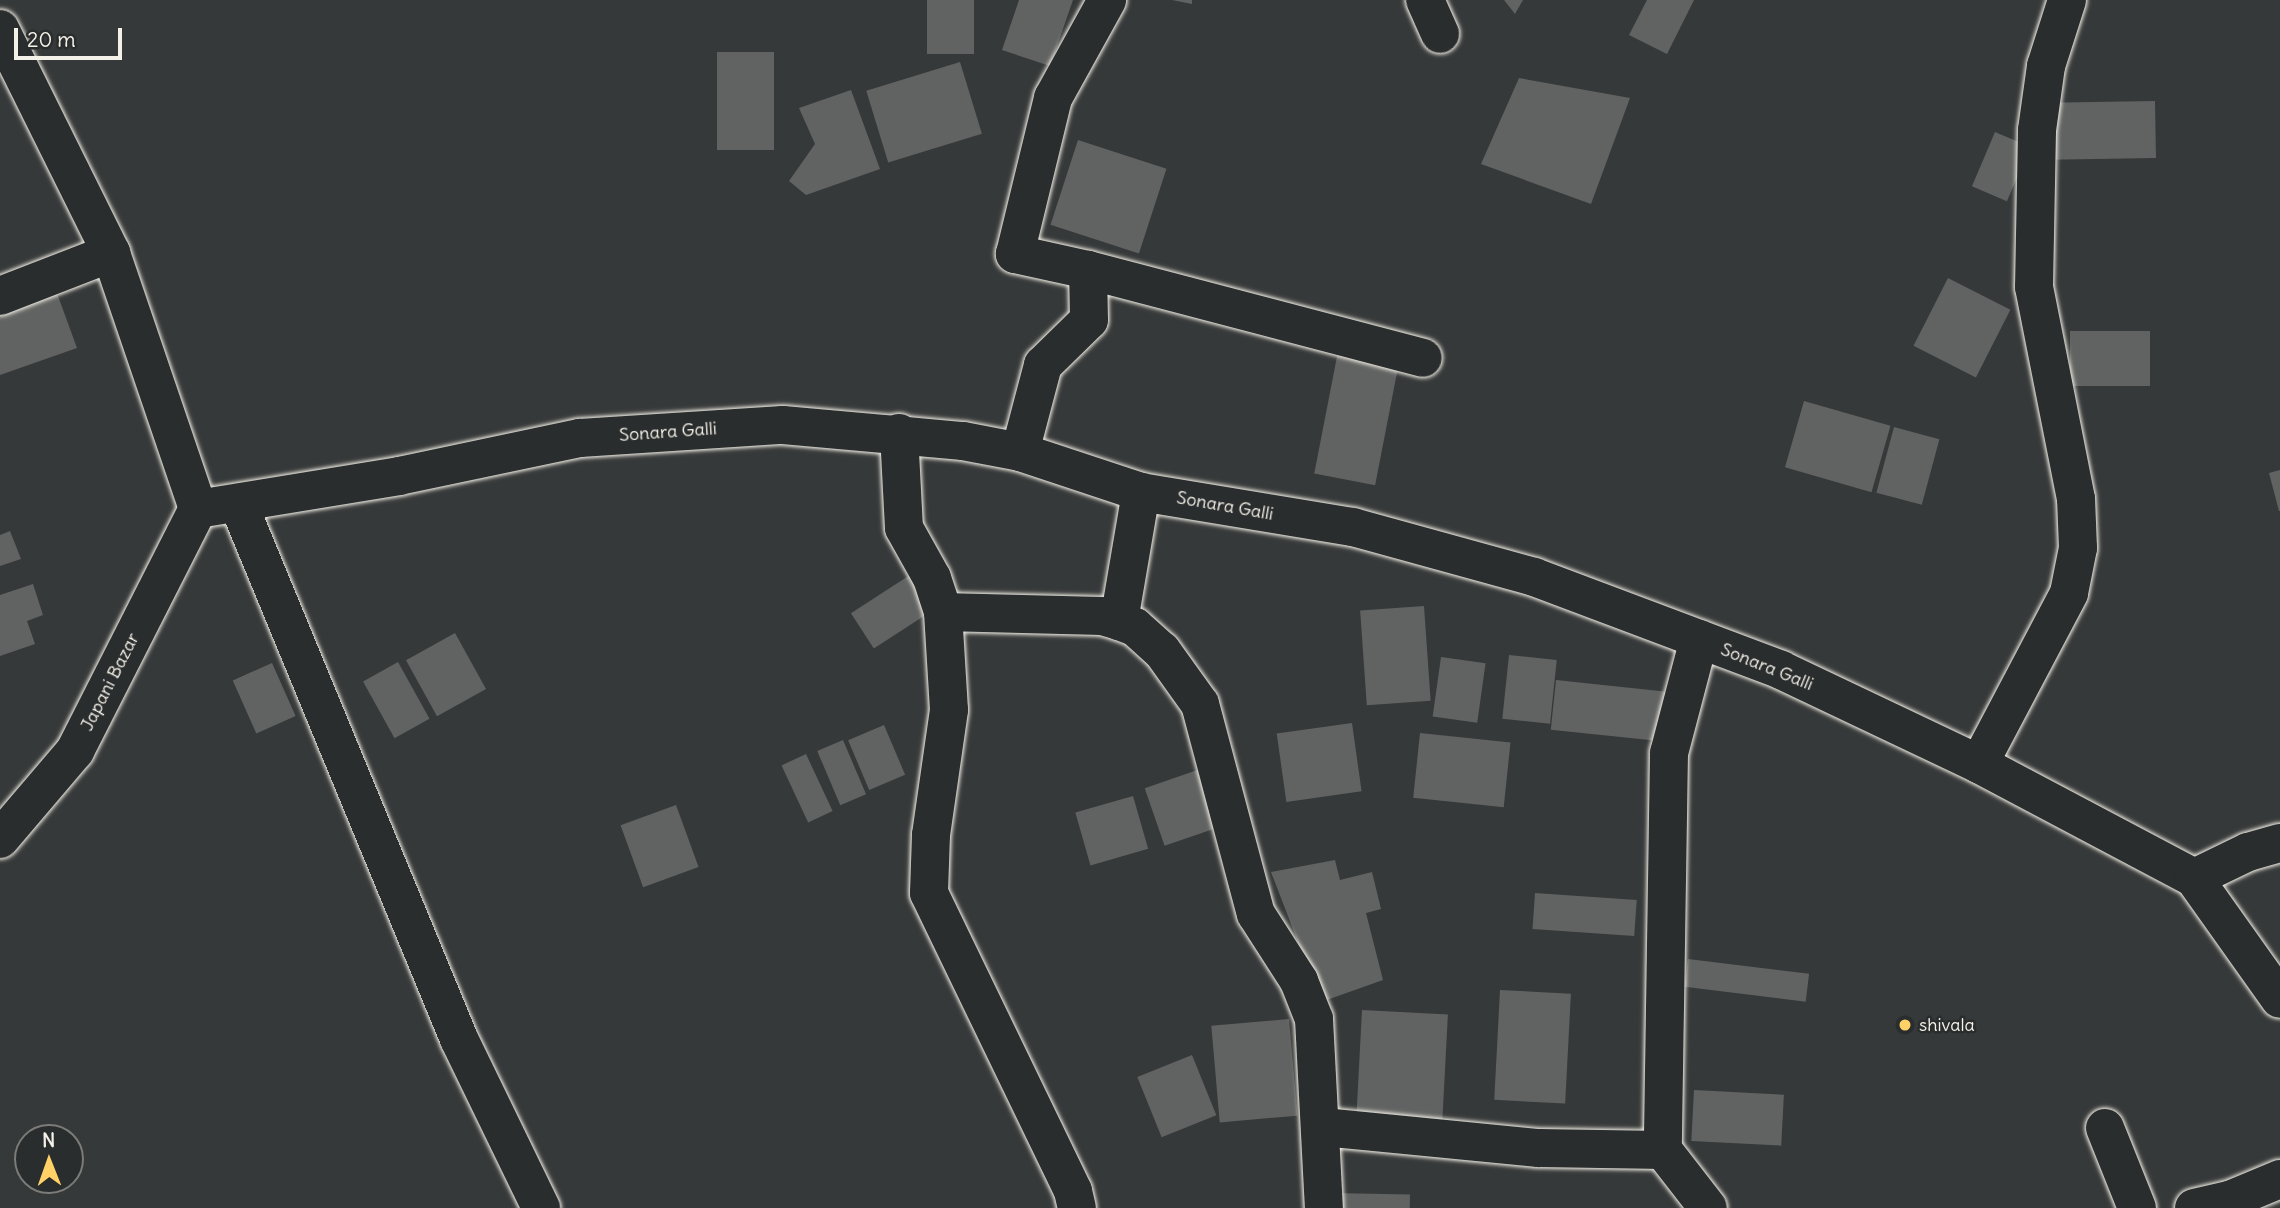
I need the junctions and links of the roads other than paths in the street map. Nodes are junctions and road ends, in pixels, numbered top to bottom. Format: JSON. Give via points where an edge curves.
{"nodes":[{"id":1,"x":1107,"y":0,"type":"edge"},
{"id":2,"x":1425,"y":0,"type":"edge"},
{"id":3,"x":2067,"y":0,"type":"edge"},
{"id":4,"x":0,"y":29,"type":"edge"},
{"id":5,"x":1440,"y":34,"type":"dead end"},
{"id":6,"x":111,"y":253,"type":"junction"},
{"id":7,"x":1088,"y":270,"type":"junction"},
{"id":8,"x":0,"y":296,"type":"edge"},
{"id":9,"x":1423,"y":358,"type":"dead end"},
{"id":10,"x":899,"y":433,"type":"junction"},
{"id":11,"x":1020,"y":452,"type":"junction"},
{"id":12,"x":1141,"y":492,"type":"junction"},
{"id":13,"x":238,"y":503,"type":"junction"},
{"id":14,"x":198,"y":509,"type":"junction"},
{"id":15,"x":943,"y":612,"type":"junction"},
{"id":16,"x":1119,"y":621,"type":"junction"},
{"id":17,"x":1699,"y":639,"type":"junction"},
{"id":18,"x":1979,"y":764,"type":"junction"},
{"id":19,"x":0,"y":839,"type":"edge"},
{"id":20,"x":2280,"y":843,"type":"edge"},
{"id":21,"x":2194,"y":878,"type":"junction"},
{"id":22,"x":2280,"y":999,"type":"edge"},
{"id":23,"x":1323,"y":1127,"type":"junction"},
{"id":24,"x":2105,"y":1128,"type":"dead end"},
{"id":25,"x":1663,"y":1150,"type":"junction"},
{"id":26,"x":2280,"y":1179,"type":"edge"},
{"id":27,"x":541,"y":1208,"type":"edge"},
{"id":28,"x":1077,"y":1208,"type":"edge"},
{"id":29,"x":1324,"y":1208,"type":"edge"},
{"id":30,"x":1709,"y":1208,"type":"edge"},
{"id":31,"x":2137,"y":1208,"type":"edge"},
{"id":32,"x":2194,"y":1208,"type":"edge"}],
"edges":[{"from":1,"to":7,"type":"street","via":[[1053,98],[1015,254]]},
{"from":2,"to":5,"type":"street"},
{"from":3,"to":18,"type":"street","via":[[2046,66],[2037,130],[2034,287],[2076,499],[2078,548],[2069,593]]},
{"from":4,"to":6,"type":"street"},
{"from":6,"to":8,"type":"street"},
{"from":6,"to":14,"type":"street"},
{"from":7,"to":9,"type":"street"},
{"from":7,"to":11,"type":"street","via":[[1089,320],[1043,365]]},
{"from":10,"to":11,"type":"street","name":"Sonara Galli"},
{"from":10,"to":13,"type":"street","name":"Sonara Galli","via":[[783,425],[579,438],[399,476]]},
{"from":10,"to":15,"type":"street","via":[[904,528],[932,578]]},
{"from":11,"to":12,"type":"street","name":"Sonara Galli"},
{"from":12,"to":16,"type":"street"},
{"from":12,"to":17,"type":"street","name":"Sonara Galli","via":[[1353,527],[1534,577]]},
{"from":13,"to":14,"type":"street","name":"Sonara Galli"},
{"from":13,"to":27,"type":"street","via":[[459,1039]]},
{"from":14,"to":19,"type":"street","name":"Japani Bazar","via":[[75,751]]},
{"from":15,"to":16,"type":"street","via":[[1102,616]]},
{"from":15,"to":28,"type":"street","via":[[949,710],[930,835],[929,893],[1073,1191]]},
{"from":16,"to":23,"type":"street","via":[[1135,627],[1163,651],[1200,704],[1256,914],[1299,981],[1314,1019]]},
{"from":17,"to":18,"type":"street","name":"Sonara Galli","via":[[1781,670]]},
{"from":17,"to":25,"type":"street","via":[[1669,754]]},
{"from":18,"to":21,"type":"street","name":"Sonara Galli"},
{"from":20,"to":21,"type":"street","via":[[2248,852]]},
{"from":21,"to":22,"type":"street"},
{"from":23,"to":25,"type":"street","via":[[1539,1148]]},
{"from":23,"to":29,"type":"street"},
{"from":24,"to":31,"type":"street"},
{"from":25,"to":30,"type":"street"},
{"from":26,"to":32,"type":"street","via":[[2232,1199]]}]}
